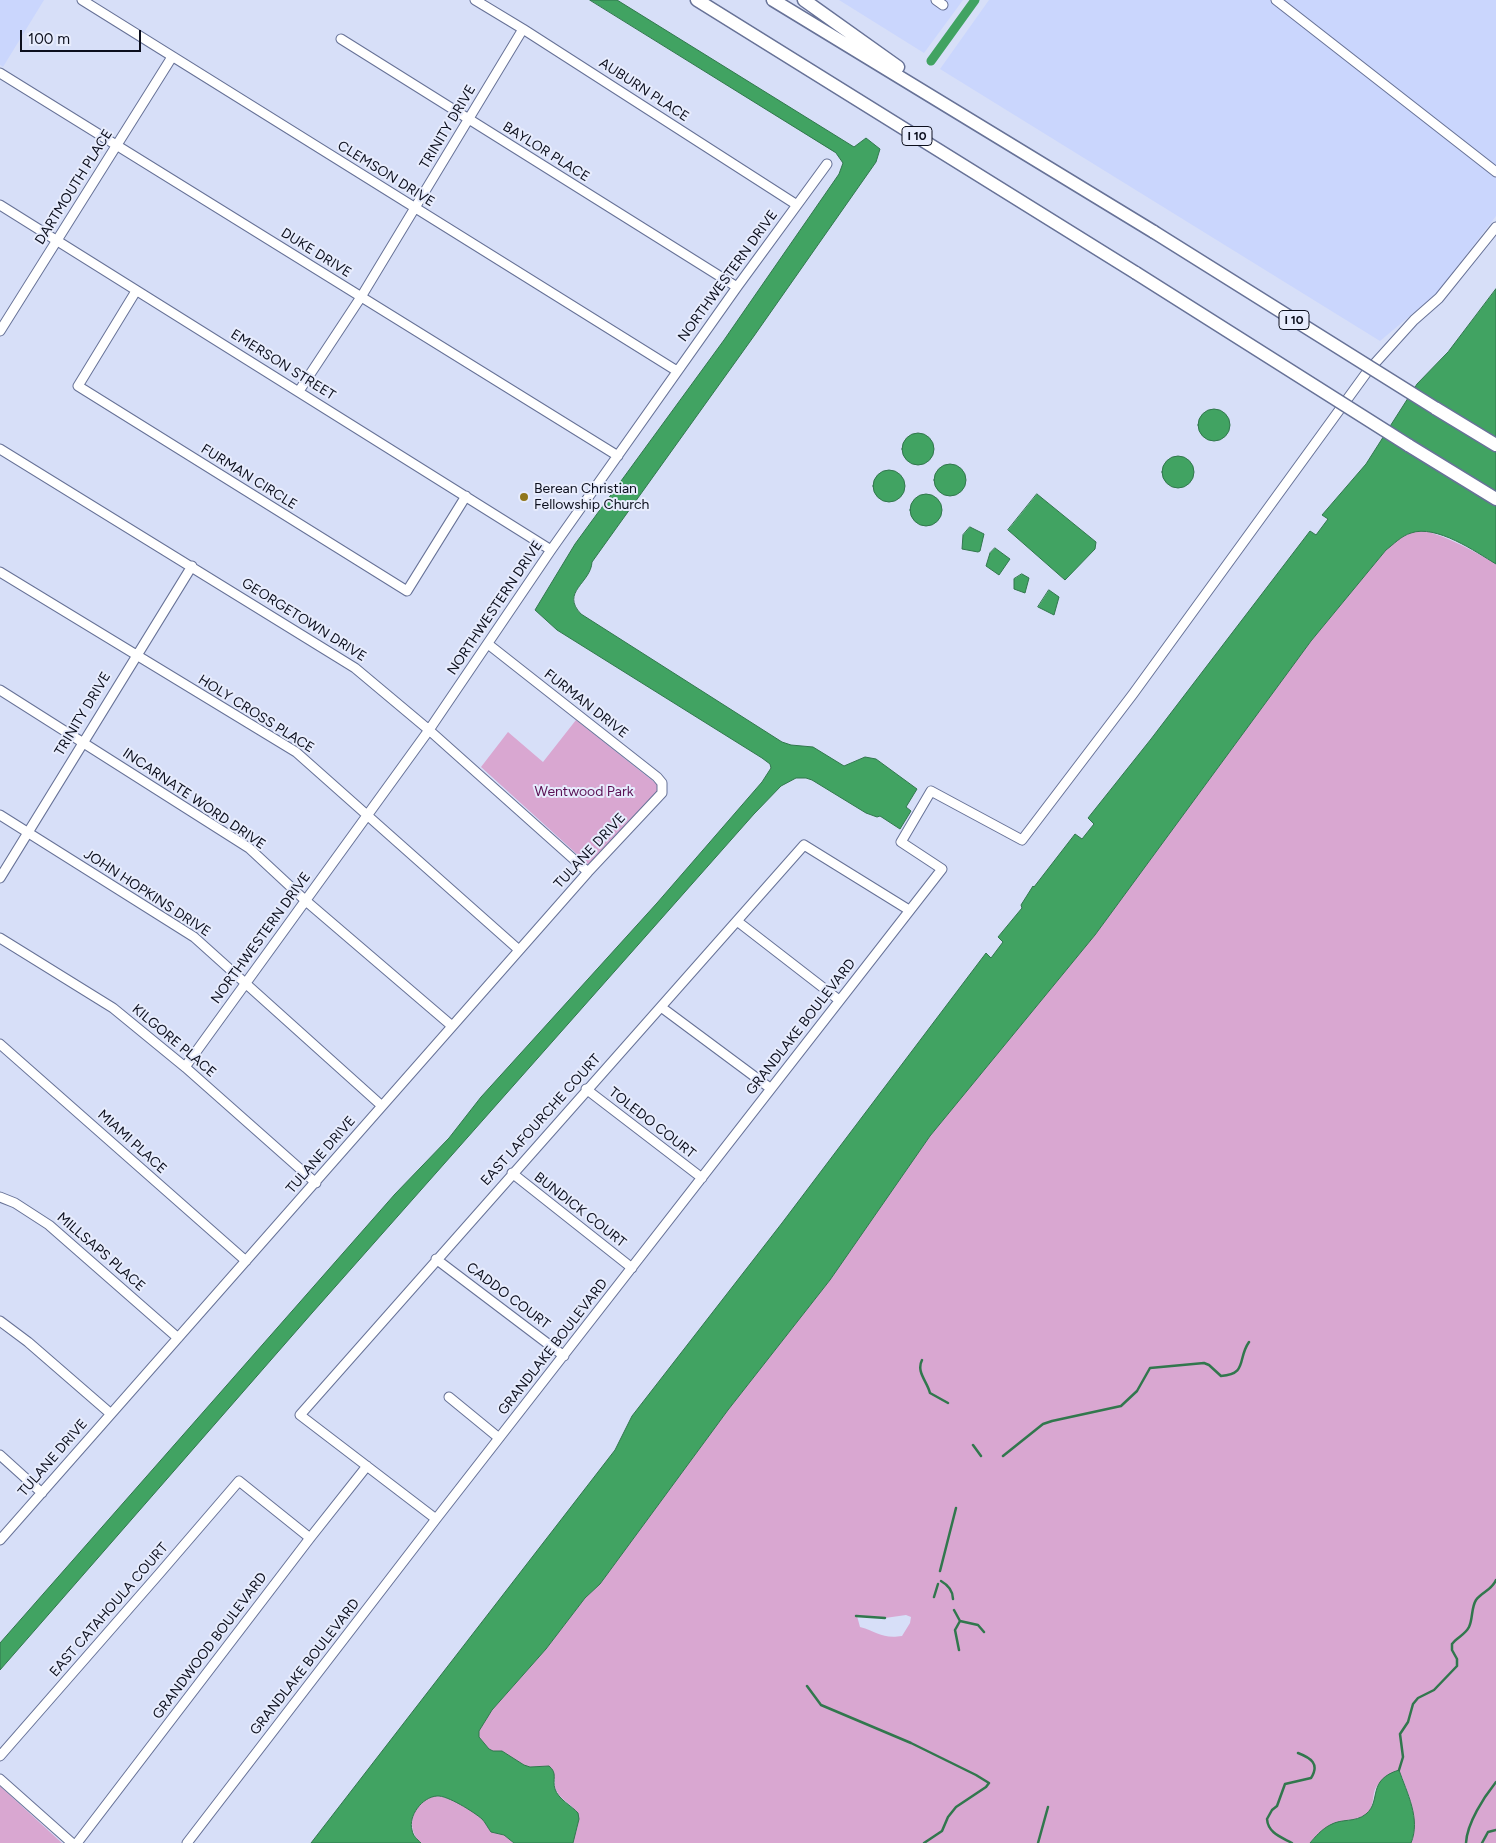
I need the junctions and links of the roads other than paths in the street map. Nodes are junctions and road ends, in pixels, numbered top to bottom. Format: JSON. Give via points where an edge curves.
{"nodes":[{"id":1,"x":82,"y":0,"type":"edge"},
{"id":2,"x":475,"y":0,"type":"edge"},
{"id":3,"x":697,"y":0,"type":"edge"},
{"id":4,"x":773,"y":0,"type":"edge"},
{"id":5,"x":804,"y":0,"type":"edge"},
{"id":6,"x":1276,"y":0,"type":"edge"},
{"id":7,"x":523,"y":29,"type":"junction"},
{"id":8,"x":341,"y":39,"type":"dead end"},
{"id":9,"x":172,"y":57,"type":"junction"},
{"id":10,"x":0,"y":73,"type":"edge"},
{"id":11,"x":960,"y":113,"type":"junction"},
{"id":12,"x":468,"y":119,"type":"junction"},
{"id":13,"x":117,"y":145,"type":"junction"},
{"id":14,"x":827,"y":164,"type":"dead end"},
{"id":15,"x":1496,"y":172,"type":"edge"},
{"id":16,"x":0,"y":205,"type":"edge"},
{"id":17,"x":797,"y":205,"type":"junction"},
{"id":18,"x":415,"y":208,"type":"junction"},
{"id":19,"x":1496,"y":227,"type":"edge"},
{"id":20,"x":57,"y":240,"type":"junction"},
{"id":21,"x":737,"y":287,"type":"junction"},
{"id":22,"x":136,"y":290,"type":"junction"},
{"id":23,"x":361,"y":297,"type":"junction"},
{"id":24,"x":0,"y":330,"type":"edge"},
{"id":25,"x":677,"y":371,"type":"junction"},
{"id":26,"x":299,"y":391,"type":"junction"},
{"id":27,"x":1496,"y":445,"type":"edge"},
{"id":28,"x":0,"y":449,"type":"edge"},
{"id":29,"x":618,"y":456,"type":"junction"},
{"id":30,"x":466,"y":496,"type":"junction"},
{"id":31,"x":1496,"y":499,"type":"edge"},
{"id":32,"x":552,"y":550,"type":"junction"},
{"id":33,"x":192,"y":566,"type":"junction"},
{"id":34,"x":0,"y":572,"type":"edge"},
{"id":35,"x":488,"y":644,"type":"junction"},
{"id":36,"x":135,"y":656,"type":"junction"},
{"id":37,"x":0,"y":690,"type":"edge"},
{"id":38,"x":429,"y":730,"type":"junction"},
{"id":39,"x":82,"y":742,"type":"junction"},
{"id":40,"x":663,"y":788,"type":"joint"},
{"id":41,"x":0,"y":814,"type":"edge"},
{"id":42,"x":367,"y":815,"type":"junction"},
{"id":43,"x":28,"y":832,"type":"junction"},
{"id":44,"x":588,"y":872,"type":"junction"},
{"id":45,"x":0,"y":878,"type":"edge"},
{"id":46,"x":306,"y":900,"type":"junction"},
{"id":47,"x":910,"y":910,"type":"junction"},
{"id":48,"x":737,"y":921,"type":"junction"},
{"id":49,"x":0,"y":938,"type":"edge"},
{"id":50,"x":519,"y":950,"type":"junction"},
{"id":51,"x":245,"y":983,"type":"junction"},
{"id":52,"x":839,"y":1000,"type":"junction"},
{"id":53,"x":661,"y":1007,"type":"junction"},
{"id":54,"x":452,"y":1026,"type":"junction"},
{"id":55,"x":0,"y":1044,"type":"edge"},
{"id":56,"x":185,"y":1067,"type":"junction"},
{"id":57,"x":770,"y":1088,"type":"junction"},
{"id":58,"x":586,"y":1090,"type":"junction"},
{"id":59,"x":382,"y":1106,"type":"junction"},
{"id":60,"x":512,"y":1174,"type":"junction"},
{"id":61,"x":702,"y":1178,"type":"junction"},
{"id":62,"x":316,"y":1183,"type":"junction"},
{"id":63,"x":0,"y":1196,"type":"edge"},
{"id":64,"x":436,"y":1259,"type":"junction"},
{"id":65,"x":246,"y":1261,"type":"junction"},
{"id":66,"x":632,"y":1268,"type":"junction"},
{"id":67,"x":0,"y":1322,"type":"edge"},
{"id":68,"x":178,"y":1338,"type":"junction"},
{"id":69,"x":564,"y":1356,"type":"junction"},
{"id":70,"x":449,"y":1396,"type":"dead end"},
{"id":71,"x":111,"y":1414,"type":"junction"},
{"id":72,"x":500,"y":1438,"type":"junction"},
{"id":73,"x":0,"y":1455,"type":"edge"},
{"id":74,"x":367,"y":1466,"type":"junction"},
{"id":75,"x":42,"y":1492,"type":"junction"},
{"id":76,"x":436,"y":1519,"type":"junction"},
{"id":77,"x":310,"y":1538,"type":"junction"},
{"id":78,"x":0,"y":1540,"type":"edge"},
{"id":79,"x":0,"y":1756,"type":"edge"},
{"id":80,"x":0,"y":1779,"type":"edge"},
{"id":81,"x":72,"y":1843,"type":"edge"},
{"id":82,"x":77,"y":1843,"type":"edge"},
{"id":83,"x":187,"y":1843,"type":"edge"}],
"edges":[{"from":1,"to":9,"type":"street","name":"CLEMSON DRIVE"},
{"from":2,"to":7,"type":"street","name":"AUBURN PLACE"},
{"from":3,"to":31,"type":"highway","number":"I 10","bridge":true},
{"from":4,"to":11,"type":"highway","number":"I 10"},
{"from":5,"to":11,"type":"highway"},
{"from":6,"to":15,"type":"street"},
{"from":7,"to":12,"type":"street","name":"TRINITY DRIVE"},
{"from":7,"to":17,"type":"street","name":"AUBURN PLACE"},
{"from":8,"to":12,"type":"street","name":"BAYLOR PLACE"},
{"from":9,"to":13,"type":"street","name":"DARTMOUTH PLACE"},
{"from":9,"to":18,"type":"street","name":"CLEMSON DRIVE"},
{"from":10,"to":13,"type":"street","name":"DUKE DRIVE"},
{"from":11,"to":27,"type":"highway","number":"I 10","bridge":true},
{"from":12,"to":18,"type":"street","name":"TRINITY DRIVE"},
{"from":12,"to":21,"type":"street","name":"BAYLOR PLACE"},
{"from":13,"to":20,"type":"street","name":"DARTMOUTH PLACE"},
{"from":13,"to":23,"type":"street","name":"DUKE DRIVE"},
{"from":14,"to":17,"type":"street","name":"NORTHWESTERN DRIVE"},
{"from":16,"to":20,"type":"street","name":"EMERSON STREET"},
{"from":17,"to":21,"type":"street","name":"NORTHWESTERN DRIVE"},
{"from":18,"to":23,"type":"street","name":"TRINITY DRIVE"},
{"from":18,"to":25,"type":"street","name":"CLEMSON DRIVE"},
{"from":19,"to":47,"type":"street","name":"GRANDLAKE BOULEVARD","via":[[1439,298],[1414,320],[1368,372],[1022,840],[932,791],[901,842],[942,869]]},
{"from":20,"to":22,"type":"street","name":"EMERSON STREET"},
{"from":20,"to":24,"type":"street","name":"DARTMOUTH PLACE"},
{"from":21,"to":25,"type":"street","name":"NORTHWESTERN DRIVE"},
{"from":22,"to":26,"type":"street","name":"EMERSON STREET"},
{"from":22,"to":30,"type":"street","name":"FURMAN CIRCLE","via":[[78,386],[96,398],[407,591]]},
{"from":23,"to":26,"type":"street","name":"TRINITY DRIVE"},
{"from":23,"to":29,"type":"street","name":"DUKE DRIVE"},
{"from":25,"to":29,"type":"street","name":"NORTHWESTERN DRIVE"},
{"from":26,"to":30,"type":"street","name":"EMERSON STREET"},
{"from":28,"to":33,"type":"street","name":"GEORGETOWN DRIVE"},
{"from":29,"to":32,"type":"street","name":"NORTHWESTERN DRIVE"},
{"from":30,"to":32,"type":"street","name":"EMERSON STREET"},
{"from":32,"to":35,"type":"street","name":"NORTHWESTERN DRIVE"},
{"from":33,"to":36,"type":"street","name":"TRINITY DRIVE"},
{"from":33,"to":38,"type":"street","name":"GEORGETOWN DRIVE","via":[[355,668]]},
{"from":34,"to":36,"type":"street","name":"HOLY CROSS PLACE"},
{"from":35,"to":38,"type":"street","name":"NORTHWESTERN DRIVE"},
{"from":35,"to":40,"type":"street","name":"FURMAN DRIVE","via":[[657,778]]},
{"from":36,"to":39,"type":"street","name":"TRINITY DRIVE"},
{"from":36,"to":42,"type":"street","name":"HOLY CROSS PLACE","via":[[296,752]]},
{"from":37,"to":39,"type":"street","name":"INCARNATE WORD DRIVE"},
{"from":38,"to":42,"type":"street","name":"NORTHWESTERN DRIVE"},
{"from":38,"to":44,"type":"street","name":"GEORGETOWN DRIVE"},
{"from":39,"to":43,"type":"street","name":"TRINITY DRIVE"},
{"from":39,"to":46,"type":"street","name":"INCARNATE WORD DRIVE","via":[[249,848]]},
{"from":40,"to":44,"type":"street","name":"TULANE DRIVE"},
{"from":41,"to":43,"type":"street","name":"JOHN HOPKINS DRIVE"},
{"from":42,"to":46,"type":"street","name":"NORTHWESTERN DRIVE"},
{"from":42,"to":50,"type":"street","name":"HOLY CROSS PLACE"},
{"from":43,"to":45,"type":"street","name":"TRINITY DRIVE"},
{"from":43,"to":51,"type":"street","name":"JOHN HOPKINS DRIVE","via":[[194,937]]},
{"from":44,"to":50,"type":"street","name":"TULANE DRIVE"},
{"from":46,"to":51,"type":"street","name":"NORTHWESTERN DRIVE"},
{"from":46,"to":54,"type":"street","name":"INCARNATE WORD DRIVE"},
{"from":47,"to":48,"type":"street","name":"EAST LAFOURCHE COURT","via":[[804,846]]},
{"from":47,"to":52,"type":"street","name":"GRANDLAKE BOULEVARD"},
{"from":48,"to":52,"type":"street"},
{"from":48,"to":53,"type":"street","name":"EAST LAFOURCHE COURT"},
{"from":49,"to":56,"type":"street","name":"KILGORE PLACE","via":[[113,1008]]},
{"from":50,"to":54,"type":"street","name":"TULANE DRIVE"},
{"from":51,"to":56,"type":"street","name":"NORTHWESTERN DRIVE"},
{"from":51,"to":59,"type":"street","name":"JOHN HOPKINS DRIVE"},
{"from":52,"to":57,"type":"street","name":"GRANDLAKE BOULEVARD"},
{"from":53,"to":57,"type":"street"},
{"from":53,"to":58,"type":"street","name":"EAST LAFOURCHE COURT"},
{"from":54,"to":59,"type":"street","name":"TULANE DRIVE"},
{"from":55,"to":65,"type":"street","name":"MIAMI PLACE"},
{"from":56,"to":62,"type":"street","name":"KILGORE PLACE"},
{"from":57,"to":61,"type":"street","name":"GRANDLAKE BOULEVARD"},
{"from":58,"to":60,"type":"street","name":"EAST LAFOURCHE COURT"},
{"from":58,"to":61,"type":"street","name":"TOLEDO COURT"},
{"from":59,"to":62,"type":"street","name":"TULANE DRIVE"},
{"from":60,"to":64,"type":"street","name":"EAST LAFOURCHE COURT"},
{"from":60,"to":66,"type":"street","name":"BUNDICK COURT"},
{"from":61,"to":66,"type":"street","name":"GRANDLAKE BOULEVARD"},
{"from":62,"to":65,"type":"street","name":"TULANE DRIVE"},
{"from":63,"to":68,"type":"street","name":"MILLSAPS PLACE","via":[[66,1238]]},
{"from":64,"to":69,"type":"street","name":"CADDO COURT"},
{"from":64,"to":74,"type":"street","name":"EAST LAFOURCHE COURT","via":[[300,1414]]},
{"from":65,"to":68,"type":"street","name":"TULANE DRIVE"},
{"from":66,"to":69,"type":"street","name":"GRANDLAKE BOULEVARD"},
{"from":67,"to":71,"type":"street"},
{"from":68,"to":71,"type":"street","name":"TULANE DRIVE"},
{"from":69,"to":72,"type":"street","name":"GRANDLAKE BOULEVARD"},
{"from":70,"to":72,"type":"street"},
{"from":71,"to":75,"type":"street","name":"TULANE DRIVE"},
{"from":72,"to":76,"type":"street","name":"GRANDLAKE BOULEVARD"},
{"from":73,"to":75,"type":"street"},
{"from":74,"to":76,"type":"street"},
{"from":74,"to":77,"type":"street","name":"GRANDWOOD BOULEVARD"},
{"from":75,"to":78,"type":"street","name":"TULANE DRIVE"},
{"from":76,"to":83,"type":"street","name":"GRANDLAKE BOULEVARD"},
{"from":77,"to":79,"type":"street","name":"EAST CATAHOULA COURT","via":[[238,1481]]},
{"from":77,"to":82,"type":"street","name":"GRANDWOOD BOULEVARD"},
{"from":80,"to":81,"type":"street"}]}
